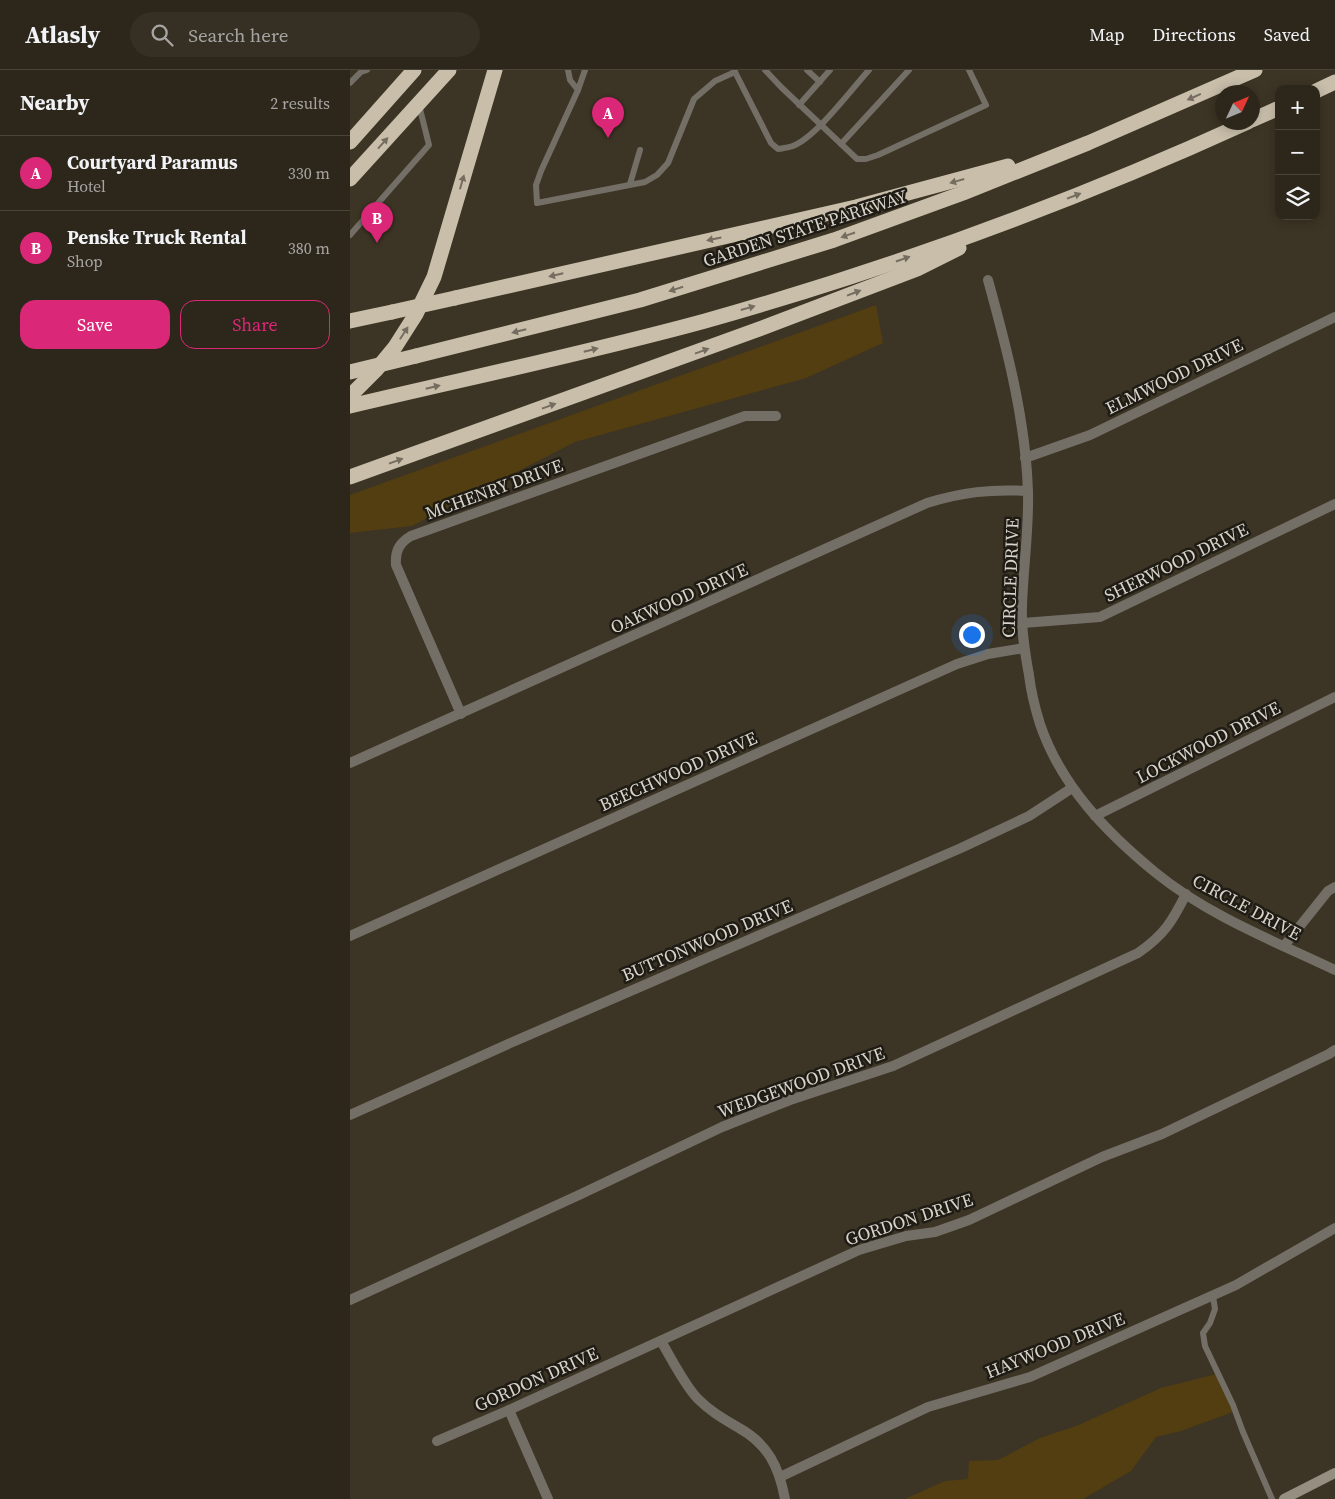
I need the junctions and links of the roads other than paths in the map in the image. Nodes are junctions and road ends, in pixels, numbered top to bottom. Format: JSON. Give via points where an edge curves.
{"nodes":[{"id":1,"x":366,"y":70,"type":"edge"},
{"id":2,"x":449,"y":70,"type":"edge"},
{"id":3,"x":495,"y":70,"type":"edge"},
{"id":4,"x":568,"y":70,"type":"edge"},
{"id":5,"x":585,"y":70,"type":"edge"},
{"id":6,"x":765,"y":70,"type":"edge"},
{"id":7,"x":807,"y":70,"type":"edge"},
{"id":8,"x":830,"y":70,"type":"edge"},
{"id":9,"x":869,"y":70,"type":"edge"},
{"id":10,"x":909,"y":70,"type":"edge"},
{"id":11,"x":970,"y":70,"type":"edge"},
{"id":12,"x":1255,"y":70,"type":"edge"},
{"id":13,"x":414,"y":71,"type":"edge"},
{"id":14,"x":735,"y":71,"type":"edge"},
{"id":15,"x":820,"y":82,"type":"junction"},
{"id":16,"x":1335,"y":82,"type":"edge"},
{"id":17,"x":350,"y":83,"type":"edge"},
{"id":18,"x":1320,"y":89,"type":"edge"},
{"id":19,"x":578,"y":90,"type":"junction"},
{"id":20,"x":419,"y":103,"type":"junction"},
{"id":21,"x":799,"y":105,"type":"junction"},
{"id":22,"x":1275,"y":110,"type":"edge"},
{"id":23,"x":1260,"y":116,"type":"edge"},
{"id":24,"x":820,"y":125,"type":"junction"},
{"id":25,"x":1230,"y":130,"type":"edge"},
{"id":26,"x":350,"y":131,"type":"edge"},
{"id":27,"x":350,"y":142,"type":"edge"},
{"id":28,"x":1088,"y":143,"type":"junction"},
{"id":29,"x":841,"y":144,"type":"junction"},
{"id":30,"x":640,"y":150,"type":"dead end"},
{"id":31,"x":350,"y":179,"type":"edge"},
{"id":32,"x":630,"y":184,"type":"junction"},
{"id":33,"x":1028,"y":214,"type":"junction"},
{"id":34,"x":350,"y":235,"type":"edge"},
{"id":35,"x":988,"y":280,"type":"dead end"},
{"id":36,"x":1335,"y":317,"type":"edge"},
{"id":37,"x":350,"y":321,"type":"edge"},
{"id":38,"x":350,"y":372,"type":"edge"},
{"id":39,"x":350,"y":396,"type":"edge"},
{"id":40,"x":350,"y":406,"type":"edge"},
{"id":41,"x":776,"y":416,"type":"dead end"},
{"id":42,"x":1025,"y":458,"type":"junction"},
{"id":43,"x":350,"y":477,"type":"edge"},
{"id":44,"x":1028,"y":491,"type":"junction"},
{"id":45,"x":1335,"y":504,"type":"edge"},
{"id":46,"x":1023,"y":623,"type":"junction"},
{"id":47,"x":1024,"y":648,"type":"junction"},
{"id":48,"x":1335,"y":697,"type":"edge"},
{"id":49,"x":461,"y":714,"type":"junction"},
{"id":50,"x":350,"y":763,"type":"edge"},
{"id":51,"x":1072,"y":788,"type":"junction"},
{"id":52,"x":1095,"y":816,"type":"junction"},
{"id":53,"x":1335,"y":887,"type":"edge"},
{"id":54,"x":1186,"y":894,"type":"junction"},
{"id":55,"x":350,"y":936,"type":"edge"},
{"id":56,"x":1284,"y":946,"type":"junction"},
{"id":57,"x":1335,"y":970,"type":"edge"},
{"id":58,"x":1335,"y":1050,"type":"edge"},
{"id":59,"x":350,"y":1115,"type":"edge"},
{"id":60,"x":1335,"y":1228,"type":"edge"},
{"id":61,"x":1212,"y":1296,"type":"junction"},
{"id":62,"x":350,"y":1300,"type":"edge"},
{"id":63,"x":661,"y":1341,"type":"junction"},
{"id":64,"x":509,"y":1410,"type":"junction"},
{"id":65,"x":437,"y":1440,"type":"dead end"},
{"id":66,"x":1335,"y":1472,"type":"edge"},
{"id":67,"x":780,"y":1477,"type":"junction"},
{"id":68,"x":548,"y":1499,"type":"edge"},
{"id":69,"x":785,"y":1499,"type":"edge"},
{"id":70,"x":1272,"y":1499,"type":"edge"},
{"id":71,"x":1284,"y":1499,"type":"edge"}],
"edges":[{"from":1,"to":17,"type":"lane"},
{"from":2,"to":20,"type":"highway"},
{"from":39,"to":3,"type":"highway","one_way":true,"via":[[395,347],[431,284]]},
{"from":4,"to":19,"type":"lane","via":[[570,80]]},
{"from":5,"to":19,"type":"lane"},
{"from":6,"to":21,"type":"lane"},
{"from":7,"to":15,"type":"lane"},
{"from":8,"to":15,"type":"lane"},
{"from":9,"to":24,"type":"lane"},
{"from":10,"to":29,"type":"lane"},
{"from":11,"to":29,"type":"lane","via":[[986,105],[878,155],[857,159]]},
{"from":12,"to":28,"type":"highway","name":"GARDEN STATE PARKWAY","one_way":true},
{"from":13,"to":26,"type":"highway"},
{"from":13,"to":27,"type":"highway"},
{"from":14,"to":24,"type":"lane","via":[[771,143],[778,149],[791,148],[802,142]]},
{"from":14,"to":32,"type":"lane","via":[[715,81],[694,99],[668,163],[645,182]]},
{"from":15,"to":21,"type":"lane"},
{"from":16,"to":18,"type":"highway"},
{"from":19,"to":32,"type":"lane","via":[[536,185],[537,203]]},
{"from":31,"to":20,"type":"highway","one_way":true},
{"from":20,"to":34,"type":"lane","via":[[429,145]]},
{"from":21,"to":24,"type":"lane"},
{"from":22,"to":23,"type":"highway"},
{"from":24,"to":29,"type":"lane"},
{"from":33,"to":25,"type":"highway","one_way":true},
{"from":28,"to":37,"type":"highway","one_way":true,"bridge":true,"via":[[856,208]]},
{"from":28,"to":38,"type":"highway","name":"GARDEN STATE PARKWAY","one_way":true,"bridge":true,"via":[[898,217],[771,260],[640,300]]},
{"from":30,"to":32,"type":"lane"},
{"from":40,"to":33,"type":"highway","one_way":true,"via":[[706,321],[900,260]]},
{"from":43,"to":33,"type":"highway","one_way":true,"via":[[918,269]]},
{"from":35,"to":42,"type":"street","name":"CIRCLE DRIVE","via":[[1010,362]]},
{"from":36,"to":42,"type":"street","name":"ELMWOOD DRIVE","via":[[1090,434]]},
{"from":41,"to":49,"type":"street","name":"MCHENRY DRIVE","via":[[745,416],[404,540],[395,556],[396,565]]},
{"from":42,"to":44,"type":"street","name":"CIRCLE DRIVE"},
{"from":44,"to":46,"type":"street","name":"CIRCLE DRIVE"},
{"from":44,"to":49,"type":"street","name":"OAKWOOD DRIVE","via":[[981,490],[927,503]]},
{"from":45,"to":46,"type":"street","name":"SHERWOOD DRIVE","via":[[1100,617]]},
{"from":46,"to":47,"type":"street","name":"CIRCLE DRIVE"},
{"from":47,"to":51,"type":"street","name":"CIRCLE DRIVE","via":[[1040,725]]},
{"from":47,"to":55,"type":"street","name":"BEECHWOOD DRIVE","via":[[988,654],[957,664]]},
{"from":48,"to":52,"type":"street","name":"LOCKWOOD DRIVE"},
{"from":49,"to":50,"type":"street","name":"OAKWOOD DRIVE"},
{"from":51,"to":52,"type":"street","name":"CIRCLE DRIVE"},
{"from":51,"to":59,"type":"street","name":"BUTTONWOOD DRIVE","via":[[1029,816],[961,848]]},
{"from":52,"to":54,"type":"street","name":"CIRCLE DRIVE","via":[[1157,874]]},
{"from":53,"to":56,"type":"street","via":[[1328,891]]},
{"from":54,"to":56,"type":"street","name":"CIRCLE DRIVE","via":[[1221,916]]},
{"from":54,"to":62,"type":"street","name":"WEDGEWOOD DRIVE","via":[[1163,933],[1138,953],[893,1066],[790,1100],[722,1127]]},
{"from":56,"to":57,"type":"street","name":"CIRCLE DRIVE"},
{"from":58,"to":63,"type":"street","name":"GORDON DRIVE","via":[[1162,1134],[1102,1157],[969,1220],[935,1232],[906,1236],[859,1250]]},
{"from":60,"to":61,"type":"street","name":"HAYWOOD DRIVE"},
{"from":61,"to":67,"type":"street","name":"HAYWOOD DRIVE","via":[[1030,1377],[928,1407]]},
{"from":61,"to":70,"type":"lane","via":[[1215,1309],[1203,1333],[1205,1346]]},
{"from":63,"to":64,"type":"street","name":"GORDON DRIVE"},
{"from":63,"to":67,"type":"street","via":[[697,1398],[716,1415],[757,1440],[771,1456]]},
{"from":64,"to":65,"type":"street","name":"GORDON DRIVE"},
{"from":64,"to":68,"type":"street"},
{"from":66,"to":71,"type":"street"},
{"from":67,"to":69,"type":"street"}]}
